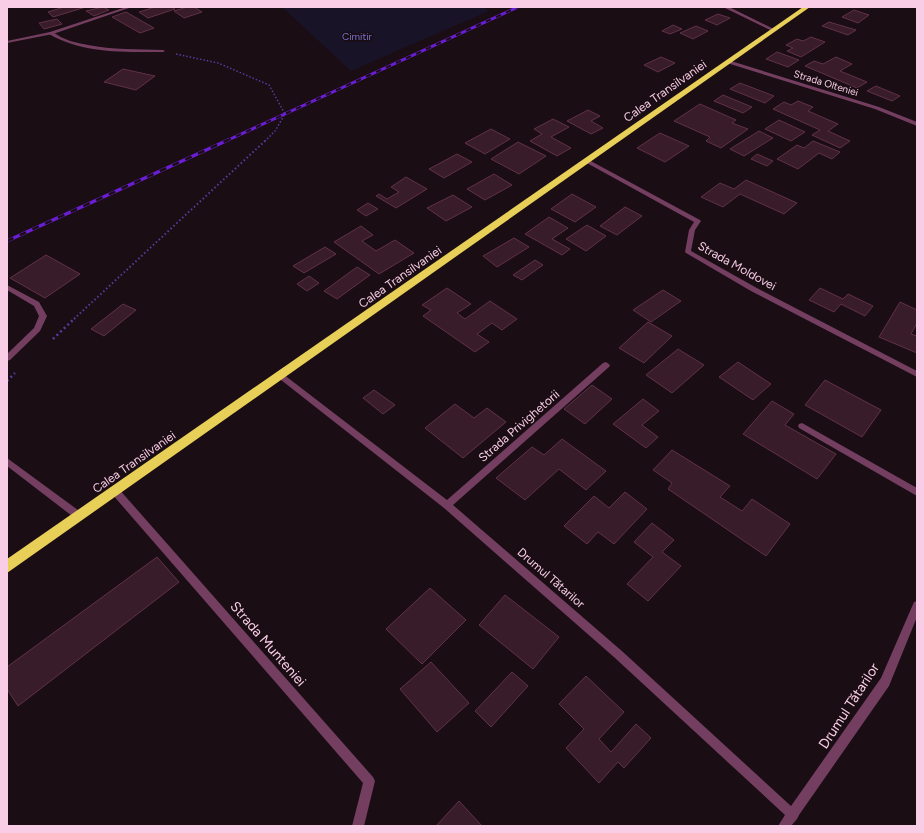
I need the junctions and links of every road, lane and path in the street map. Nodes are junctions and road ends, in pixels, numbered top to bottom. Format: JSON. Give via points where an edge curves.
{"nodes":[{"id":1,"x":130,"y":7,"type":"edge"},
{"id":2,"x":725,"y":7,"type":"edge"},
{"id":3,"x":807,"y":7,"type":"edge"},
{"id":4,"x":774,"y":30,"type":"junction"},
{"id":5,"x":51,"y":33,"type":"junction"},
{"id":6,"x":7,"y":42,"type":"edge"},
{"id":7,"x":163,"y":51,"type":"joint"},
{"id":8,"x":729,"y":62,"type":"junction"},
{"id":9,"x":917,"y":124,"type":"edge"},
{"id":10,"x":587,"y":161,"type":"junction"},
{"id":11,"x":7,"y":287,"type":"edge"},
{"id":12,"x":48,"y":344,"type":"dead end"},
{"id":13,"x":7,"y":358,"type":"edge"},
{"id":14,"x":606,"y":365,"type":"dead end"},
{"id":15,"x":19,"y":370,"type":"dead end"},
{"id":16,"x":917,"y":374,"type":"edge"},
{"id":17,"x":280,"y":376,"type":"junction"},
{"id":18,"x":7,"y":381,"type":"edge"},
{"id":19,"x":802,"y":426,"type":"dead end"},
{"id":20,"x":7,"y":461,"type":"edge"},
{"id":21,"x":115,"y":492,"type":"junction"},
{"id":22,"x":917,"y":492,"type":"edge"},
{"id":23,"x":447,"y":505,"type":"junction"},
{"id":24,"x":79,"y":516,"type":"junction"},
{"id":25,"x":7,"y":567,"type":"edge"},
{"id":26,"x":917,"y":605,"type":"edge"},
{"id":27,"x":793,"y":815,"type":"junction"},
{"id":28,"x":358,"y":826,"type":"edge"},
{"id":29,"x":784,"y":826,"type":"edge"}],
"edges":[{"from":1,"to":5,"type":"street"},
{"from":2,"to":4,"type":"street"},
{"from":3,"to":4,"type":"highway","name":"Calea Transilvaniei"},
{"from":4,"to":8,"type":"highway","name":"Calea Transilvaniei"},
{"from":5,"to":6,"type":"street"},
{"from":5,"to":7,"type":"street","via":[[58,38],[83,45]]},
{"from":7,"to":12,"type":"path","via":[[218,63],[269,85],[285,114],[275,131],[244,162]]},
{"from":8,"to":9,"type":"street","name":"Strada Olteniei","via":[[877,108]]},
{"from":8,"to":10,"type":"highway","name":"Calea Transilvaniei"},
{"from":10,"to":16,"type":"street","name":"Strada Moldovei","via":[[698,221],[692,230],[688,252],[753,289]]},
{"from":10,"to":17,"type":"highway","name":"Calea Transilvaniei"},
{"from":11,"to":13,"type":"street","via":[[37,304],[43,316],[37,329]]},
{"from":14,"to":23,"type":"street","name":"Strada Privighetorii"},
{"from":15,"to":18,"type":"path"},
{"from":17,"to":21,"type":"highway","name":"Calea Transilvaniei"},
{"from":17,"to":23,"type":"street","name":"Drumul Tătarilor"},
{"from":19,"to":22,"type":"street"},
{"from":20,"to":24,"type":"street"},
{"from":21,"to":24,"type":"highway","name":"Calea Transilvaniei"},
{"from":21,"to":28,"type":"street","name":"Strada Munteniei","via":[[369,781]]},
{"from":23,"to":27,"type":"street","name":"Drumul Tătarilor","via":[[619,655]]},
{"from":24,"to":25,"type":"highway","name":"Calea Transilvaniei"},
{"from":26,"to":27,"type":"street","name":"Drumul Tătarilor","via":[[885,682]]},
{"from":27,"to":29,"type":"street","name":"Drumul Tătarilor"}]}
